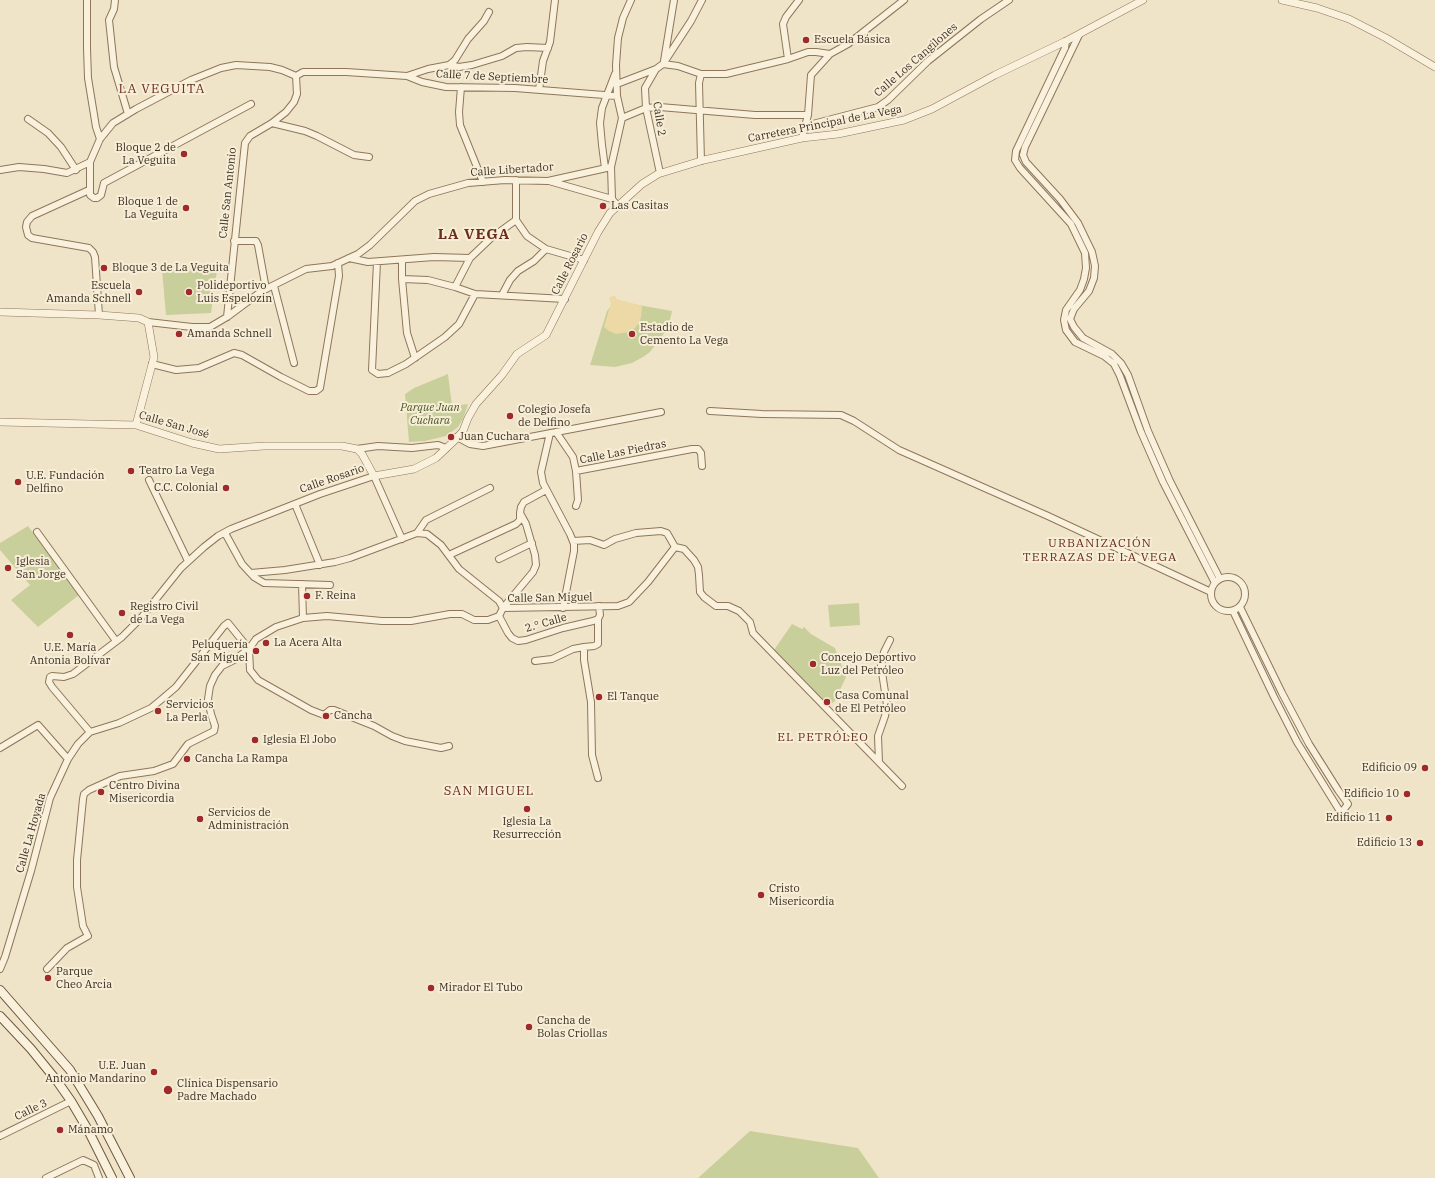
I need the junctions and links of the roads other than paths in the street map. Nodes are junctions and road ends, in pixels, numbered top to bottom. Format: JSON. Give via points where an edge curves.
{"nodes":[{"id":1,"x":87,"y":0,"type":"edge"},
{"id":2,"x":115,"y":0,"type":"edge"},
{"id":3,"x":555,"y":0,"type":"edge"},
{"id":4,"x":631,"y":0,"type":"edge"},
{"id":5,"x":674,"y":0,"type":"edge"},
{"id":6,"x":702,"y":0,"type":"edge"},
{"id":7,"x":799,"y":0,"type":"edge"},
{"id":8,"x":904,"y":0,"type":"edge"},
{"id":9,"x":1009,"y":0,"type":"edge"},
{"id":10,"x":1143,"y":0,"type":"edge"},
{"id":11,"x":1282,"y":0,"type":"edge"},
{"id":12,"x":489,"y":12,"type":"dead end"},
{"id":13,"x":1079,"y":35,"type":"junction"},
{"id":14,"x":1066,"y":41,"type":"junction"},
{"id":15,"x":548,"y":48,"type":"junction"},
{"id":16,"x":830,"y":54,"type":"junction"},
{"id":17,"x":788,"y":59,"type":"junction"},
{"id":18,"x":663,"y":64,"type":"junction"},
{"id":19,"x":449,"y":65,"type":"junction"},
{"id":20,"x":1435,"y":67,"type":"edge"},
{"id":21,"x":656,"y":69,"type":"junction"},
{"id":22,"x":616,"y":71,"type":"junction"},
{"id":23,"x":701,"y":74,"type":"junction"},
{"id":24,"x":296,"y":76,"type":"junction"},
{"id":25,"x":407,"y":76,"type":"junction"},
{"id":26,"x":617,"y":84,"type":"junction"},
{"id":27,"x":462,"y":87,"type":"junction"},
{"id":28,"x":539,"y":90,"type":"junction"},
{"id":29,"x":606,"y":95,"type":"junction"},
{"id":30,"x":617,"y":96,"type":"junction"},
{"id":31,"x":251,"y":104,"type":"dead end"},
{"id":32,"x":646,"y":108,"type":"junction"},
{"id":33,"x":699,"y":110,"type":"junction"},
{"id":34,"x":128,"y":114,"type":"junction"},
{"id":35,"x":808,"y":116,"type":"junction"},
{"id":36,"x":622,"y":118,"type":"junction"},
{"id":37,"x":28,"y":119,"type":"dead end"},
{"id":38,"x":272,"y":123,"type":"junction"},
{"id":39,"x":805,"y":126,"type":"junction"},
{"id":40,"x":100,"y":138,"type":"junction"},
{"id":41,"x":802,"y":138,"type":"junction"},
{"id":42,"x":369,"y":157,"type":"dead end"},
{"id":43,"x":701,"y":161,"type":"junction"},
{"id":44,"x":90,"y":162,"type":"junction"},
{"id":45,"x":608,"y":167,"type":"junction"},
{"id":46,"x":0,"y":170,"type":"edge"},
{"id":47,"x":76,"y":170,"type":"junction"},
{"id":48,"x":660,"y":173,"type":"junction"},
{"id":49,"x":516,"y":180,"type":"junction"},
{"id":50,"x":548,"y":181,"type":"junction"},
{"id":51,"x":482,"y":182,"type":"junction"},
{"id":52,"x":89,"y":190,"type":"junction"},
{"id":53,"x":612,"y":199,"type":"junction"},
{"id":54,"x":618,"y":206,"type":"junction"},
{"id":55,"x":516,"y":220,"type":"junction"},
{"id":56,"x":234,"y":241,"type":"junction"},
{"id":57,"x":546,"y":249,"type":"junction"},
{"id":58,"x":349,"y":258,"type":"junction"},
{"id":59,"x":470,"y":258,"type":"junction"},
{"id":60,"x":402,"y":260,"type":"junction"},
{"id":61,"x":584,"y":260,"type":"junction"},
{"id":62,"x":377,"y":262,"type":"junction"},
{"id":63,"x":338,"y":263,"type":"junction"},
{"id":64,"x":402,"y":279,"type":"junction"},
{"id":65,"x":274,"y":286,"type":"junction"},
{"id":66,"x":455,"y":287,"type":"junction"},
{"id":67,"x":266,"y":289,"type":"junction"},
{"id":68,"x":475,"y":294,"type":"junction"},
{"id":69,"x":502,"y":295,"type":"junction"},
{"id":70,"x":564,"y":300,"type":"junction"},
{"id":71,"x":0,"y":312,"type":"edge"},
{"id":72,"x":99,"y":315,"type":"junction"},
{"id":73,"x":227,"y":317,"type":"junction"},
{"id":74,"x":148,"y":322,"type":"junction"},
{"id":75,"x":415,"y":358,"type":"junction"},
{"id":76,"x":294,"y":363,"type":"dead end"},
{"id":77,"x":152,"y":364,"type":"junction"},
{"id":78,"x":710,"y":410,"type":"dead end"},
{"id":79,"x":661,"y":412,"type":"dead end"},
{"id":80,"x":0,"y":422,"type":"edge"},
{"id":81,"x":136,"y":425,"type":"junction"},
{"id":82,"x":553,"y":432,"type":"junction"},
{"id":83,"x":457,"y":437,"type":"junction"},
{"id":84,"x":446,"y":448,"type":"junction"},
{"id":85,"x":357,"y":449,"type":"junction"},
{"id":86,"x":702,"y":466,"type":"dead end"},
{"id":87,"x":576,"y":471,"type":"junction"},
{"id":88,"x":374,"y":476,"type":"junction"},
{"id":89,"x":149,"y":480,"type":"dead end"},
{"id":90,"x":490,"y":488,"type":"dead end"},
{"id":91,"x":546,"y":490,"type":"junction"},
{"id":92,"x":295,"y":504,"type":"junction"},
{"id":93,"x":576,"y":506,"type":"dead end"},
{"id":94,"x":520,"y":513,"type":"junction"},
{"id":95,"x":37,"y":532,"type":"dead end"},
{"id":96,"x":225,"y":533,"type":"junction"},
{"id":97,"x":418,"y":533,"type":"junction"},
{"id":98,"x":402,"y":539,"type":"junction"},
{"id":99,"x":573,"y":541,"type":"junction"},
{"id":100,"x":532,"y":543,"type":"junction"},
{"id":101,"x":675,"y":547,"type":"junction"},
{"id":102,"x":449,"y":556,"type":"junction"},
{"id":103,"x":499,"y":559,"type":"dead end"},
{"id":104,"x":188,"y":561,"type":"junction"},
{"id":105,"x":320,"y":565,"type":"junction"},
{"id":106,"x":250,"y":573,"type":"junction"},
{"id":107,"x":1217,"y":581,"type":"junction"},
{"id":108,"x":302,"y":584,"type":"junction"},
{"id":109,"x":330,"y":585,"type":"dead end"},
{"id":110,"x":1211,"y":592,"type":"junction"},
{"id":111,"x":599,"y":606,"type":"junction"},
{"id":112,"x":1240,"y":607,"type":"junction"},
{"id":113,"x":503,"y":608,"type":"junction"},
{"id":114,"x":563,"y":608,"type":"junction"},
{"id":115,"x":1233,"y":611,"type":"junction"},
{"id":116,"x":499,"y":616,"type":"junction"},
{"id":117,"x":303,"y":618,"type":"junction"},
{"id":118,"x":598,"y":619,"type":"junction"},
{"id":119,"x":116,"y":640,"type":"junction"},
{"id":120,"x":890,"y":640,"type":"dead end"},
{"id":121,"x":584,"y":647,"type":"junction"},
{"id":122,"x":250,"y":649,"type":"junction"},
{"id":123,"x":535,"y":661,"type":"dead end"},
{"id":124,"x":90,"y":732,"type":"junction"},
{"id":125,"x":449,"y":746,"type":"dead end"},
{"id":126,"x":0,"y":748,"type":"edge"},
{"id":127,"x":68,"y":759,"type":"junction"},
{"id":128,"x":879,"y":762,"type":"junction"},
{"id":129,"x":598,"y":778,"type":"dead end"},
{"id":130,"x":902,"y":786,"type":"dead end"},
{"id":131,"x":0,"y":969,"type":"edge"},
{"id":132,"x":47,"y":969,"type":"dead end"},
{"id":133,"x":0,"y":990,"type":"edge"},
{"id":134,"x":0,"y":1016,"type":"edge"},
{"id":135,"x":71,"y":1101,"type":"junction"},
{"id":136,"x":0,"y":1136,"type":"edge"},
{"id":137,"x":46,"y":1178,"type":"edge"},
{"id":138,"x":99,"y":1178,"type":"edge"},
{"id":139,"x":112,"y":1178,"type":"edge"},
{"id":140,"x":130,"y":1178,"type":"edge"}],
"edges":[{"from":1,"to":40,"type":"street","via":[[88,78]]},
{"from":2,"to":34,"type":"street","via":[[108,20],[114,67]]},
{"from":3,"to":15,"type":"street"},
{"from":4,"to":22,"type":"street","via":[[618,38]]},
{"from":5,"to":18,"type":"street"},
{"from":6,"to":18,"type":"street"},
{"from":7,"to":17,"type":"street","via":[[783,24]]},
{"from":8,"to":16,"type":"street","via":[[848,44]]},
{"from":9,"to":39,"type":"street","name":"Calle Los Cangilones","via":[[928,61],[888,100],[878,106]]},
{"from":10,"to":13,"type":"street","name":"Carretera Principal de La Vega"},
{"from":11,"to":20,"type":"street","via":[[1318,8],[1349,19]]},
{"from":12,"to":19,"type":"street"},
{"from":13,"to":14,"type":"street","name":"Carretera Principal de La Vega"},
{"from":13,"to":107,"type":"street","via":[[1023,155],[1026,162],[1078,223],[1092,252],[1094,278],[1089,291],[1074,309],[1070,319],[1083,338],[1112,354],[1128,375],[1148,431]]},
{"from":14,"to":41,"type":"street","name":"Carretera Principal de La Vega","via":[[932,109],[904,120],[838,134]]},
{"from":14,"to":107,"type":"street","via":[[1016,151],[1015,160],[1071,224],[1085,253],[1084,279],[1080,290],[1066,310],[1066,330],[1075,342],[1104,356],[1114,364],[1162,482]]},
{"from":15,"to":19,"type":"street","via":[[516,48],[502,56],[472,65]]},
{"from":15,"to":28,"type":"street"},
{"from":16,"to":17,"type":"street","via":[[808,52]]},
{"from":16,"to":35,"type":"street","via":[[811,75]]},
{"from":17,"to":23,"type":"street","via":[[726,74]]},
{"from":18,"to":21,"type":"street"},
{"from":18,"to":23,"type":"street"},
{"from":19,"to":25,"type":"street"},
{"from":21,"to":26,"type":"street"},
{"from":21,"to":32,"type":"street","name":"Calle 2","via":[[645,88]]},
{"from":22,"to":26,"type":"street"},
{"from":22,"to":29,"type":"street"},
{"from":23,"to":33,"type":"street"},
{"from":24,"to":25,"type":"street","name":"Calle 7 de Septiembre","via":[[302,72],[346,72]]},
{"from":24,"to":34,"type":"street","via":[[270,67],[236,65],[221,68],[191,80]]},
{"from":24,"to":38,"type":"street","name":"Calle San Antonio","via":[[297,94],[294,102]]},
{"from":25,"to":27,"type":"street","name":"Calle 7 de Septiembre","via":[[446,87]]},
{"from":26,"to":30,"type":"street"},
{"from":27,"to":28,"type":"street","name":"Calle 7 de Septiembre"},
{"from":27,"to":51,"type":"street","via":[[460,125]]},
{"from":28,"to":29,"type":"street","name":"Calle 7 de Septiembre"},
{"from":29,"to":30,"type":"street","name":"Calle 7 de Septiembre"},
{"from":29,"to":45,"type":"street","via":[[600,123]]},
{"from":30,"to":36,"type":"street"},
{"from":31,"to":52,"type":"street","via":[[104,183],[101,195],[97,198],[90,195]]},
{"from":32,"to":33,"type":"street"},
{"from":32,"to":36,"type":"street"},
{"from":32,"to":48,"type":"street","name":"Calle 2"},
{"from":33,"to":35,"type":"street"},
{"from":33,"to":43,"type":"street"},
{"from":34,"to":40,"type":"street","via":[[113,123]]},
{"from":35,"to":39,"type":"street"},
{"from":36,"to":45,"type":"street"},
{"from":37,"to":47,"type":"street","via":[[48,133]]},
{"from":38,"to":42,"type":"street","via":[[305,131],[354,154]]},
{"from":38,"to":56,"type":"street","name":"Calle San Antonio","via":[[250,136],[245,143]]},
{"from":39,"to":41,"type":"street"},
{"from":40,"to":44,"type":"street"},
{"from":41,"to":43,"type":"street","name":"Carretera Principal de La Vega"},
{"from":43,"to":48,"type":"street","name":"Carretera Principal de La Vega"},
{"from":44,"to":47,"type":"street"},
{"from":44,"to":52,"type":"street"},
{"from":45,"to":50,"type":"street","name":"Calle Libertador"},
{"from":45,"to":53,"type":"street"},
{"from":46,"to":47,"type":"street","via":[[19,167],[67,173]]},
{"from":48,"to":54,"type":"street","name":"Carretera Principal de La Vega","via":[[642,184]]},
{"from":49,"to":50,"type":"street","name":"Calle Libertador"},
{"from":49,"to":51,"type":"street","name":"Calle Libertador"},
{"from":49,"to":55,"type":"street"},
{"from":50,"to":53,"type":"street"},
{"from":51,"to":58,"type":"street","name":"Calle Libertador","via":[[443,190],[415,201],[370,245]]},
{"from":52,"to":72,"type":"street","via":[[32,216],[26,227],[28,235],[32,238],[89,248],[93,252]]},
{"from":53,"to":54,"type":"street"},
{"from":54,"to":61,"type":"street","name":"Calle Rosario","via":[[610,213],[598,232]]},
{"from":55,"to":57,"type":"street","via":[[528,236]]},
{"from":55,"to":59,"type":"street","via":[[491,238]]},
{"from":56,"to":67,"type":"street","via":[[256,241]]},
{"from":56,"to":73,"type":"street","name":"Calle San Antonio"},
{"from":57,"to":61,"type":"street"},
{"from":57,"to":69,"type":"street","via":[[510,280]]},
{"from":58,"to":62,"type":"street"},
{"from":58,"to":63,"type":"street","name":"Calle Libertador"},
{"from":59,"to":60,"type":"street"},
{"from":59,"to":66,"type":"street"},
{"from":60,"to":62,"type":"street"},
{"from":60,"to":64,"type":"street"},
{"from":61,"to":70,"type":"street","name":"Calle Rosario"},
{"from":62,"to":75,"type":"street","via":[[372,370],[378,374],[388,372]]},
{"from":63,"to":65,"type":"street","name":"Calle Libertador","via":[[306,269]]},
{"from":63,"to":77,"type":"street","via":[[339,276],[320,388],[316,391],[309,391],[234,353],[200,368],[176,370]]},
{"from":64,"to":66,"type":"street","via":[[428,280]]},
{"from":64,"to":75,"type":"street","via":[[407,333]]},
{"from":65,"to":67,"type":"street","name":"Calle Libertador"},
{"from":65,"to":76,"type":"street"},
{"from":66,"to":68,"type":"street"},
{"from":67,"to":73,"type":"street","name":"Calle Libertador"},
{"from":68,"to":69,"type":"street"},
{"from":68,"to":75,"type":"street","via":[[459,324]]},
{"from":69,"to":70,"type":"street"},
{"from":70,"to":83,"type":"street","name":"Calle Rosario","via":[[546,335],[517,354],[498,381],[476,404],[463,431]]},
{"from":71,"to":72,"type":"street","name":"Calle Libertador"},
{"from":72,"to":74,"type":"street","name":"Calle Libertador","via":[[139,318]]},
{"from":73,"to":74,"type":"street","name":"Calle Libertador","via":[[210,327]]},
{"from":74,"to":77,"type":"street","via":[[154,357]]},
{"from":77,"to":81,"type":"street"},
{"from":78,"to":110,"type":"street","via":[[758,414],[841,415],[899,450]]},
{"from":79,"to":82,"type":"street"},
{"from":80,"to":81,"type":"street","name":"Calle San José"},
{"from":81,"to":85,"type":"street","name":"Calle San José","via":[[192,444],[219,448],[342,446]]},
{"from":82,"to":83,"type":"street","via":[[483,446],[470,444]]},
{"from":82,"to":87,"type":"street","name":"Calle Las Piedras","via":[[573,457]]},
{"from":82,"to":91,"type":"street","via":[[540,472]]},
{"from":83,"to":84,"type":"street","name":"Calle Rosario"},
{"from":84,"to":85,"type":"street","via":[[438,445]]},
{"from":84,"to":88,"type":"street","name":"Calle Rosario","via":[[436,458],[414,469]]},
{"from":85,"to":88,"type":"street"},
{"from":86,"to":87,"type":"street","name":"Calle Las Piedras","via":[[701,453],[698,449],[692,449]]},
{"from":87,"to":93,"type":"street"},
{"from":88,"to":92,"type":"street","name":"Calle Rosario"},
{"from":88,"to":98,"type":"street"},
{"from":89,"to":104,"type":"street"},
{"from":90,"to":97,"type":"street","via":[[426,520]]},
{"from":91,"to":94,"type":"street","via":[[524,502]]},
{"from":91,"to":99,"type":"street"},
{"from":92,"to":96,"type":"street","name":"Calle Rosario"},
{"from":92,"to":105,"type":"street"},
{"from":94,"to":100,"type":"street"},
{"from":94,"to":102,"type":"street","via":[[520,520],[516,524]]},
{"from":95,"to":119,"type":"street"},
{"from":96,"to":104,"type":"street","name":"Calle Rosario"},
{"from":96,"to":106,"type":"street","via":[[242,564]]},
{"from":97,"to":98,"type":"street"},
{"from":97,"to":102,"type":"street","via":[[427,534],[441,545]]},
{"from":98,"to":105,"type":"street","via":[[350,558]]},
{"from":99,"to":101,"type":"street","via":[[590,540],[604,545],[636,533],[661,531],[667,533]]},
{"from":99,"to":114,"type":"street","via":[[574,551]]},
{"from":100,"to":103,"type":"street"},
{"from":100,"to":113,"type":"street","via":[[536,565],[533,572]]},
{"from":101,"to":111,"type":"street","name":"Calle San Miguel","via":[[629,602],[618,606]]},
{"from":101,"to":128,"type":"street","via":[[684,549],[694,560],[698,567],[700,592],[704,597],[716,606],[728,606],[739,610],[750,622],[753,633]]},
{"from":102,"to":113,"type":"street","via":[[459,569],[499,601]]},
{"from":104,"to":119,"type":"street","name":"Calle Rosario","via":[[141,618]]},
{"from":105,"to":106,"type":"street"},
{"from":106,"to":108,"type":"street","via":[[264,583]]},
{"from":107,"to":110,"type":"street"},
{"from":107,"to":112,"type":"street","via":[[1231,577],[1244,586],[1245,597]]},
{"from":108,"to":109,"type":"street"},
{"from":108,"to":117,"type":"street"},
{"from":110,"to":115,"type":"street","via":[[1217,607]]},
{"from":111,"to":114,"type":"street","name":"Calle San Miguel"},
{"from":111,"to":118,"type":"street"},
{"from":112,"to":115,"type":"street"},
{"from":112,"to":115,"type":"street","via":[[1309,744],[1348,804],[1341,812],[1297,742]]},
{"from":113,"to":114,"type":"street","name":"Calle San Miguel"},
{"from":113,"to":116,"type":"street","name":"Calle San Miguel"},
{"from":116,"to":117,"type":"street","name":"Calle San Miguel","via":[[488,620],[474,620],[462,614],[450,614],[411,621],[327,616]]},
{"from":116,"to":118,"type":"street","name":"2.° Calle","via":[[508,633],[518,641]]},
{"from":117,"to":122,"type":"street","name":"Calle San Miguel","via":[[276,627],[256,639]]},
{"from":118,"to":121,"type":"street","via":[[598,644]]},
{"from":119,"to":124,"type":"street","name":"Calle Rosario","via":[[69,676],[50,678],[52,687]]},
{"from":120,"to":128,"type":"street","via":[[881,666],[886,705],[878,736]]},
{"from":121,"to":123,"type":"street","via":[[564,652],[552,659]]},
{"from":121,"to":129,"type":"street","via":[[591,702],[592,755]]},
{"from":122,"to":124,"type":"street","name":"Calle La Hoyada","via":[[228,623],[176,687],[151,708],[119,723]]},
{"from":122,"to":125,"type":"street","via":[[250,670],[258,680],[311,710],[324,715],[334,710],[405,741],[441,748]]},
{"from":122,"to":132,"type":"street","name":"Calle San Miguel","via":[[222,666],[210,686],[208,699],[214,731],[188,744],[173,764],[154,771],[120,776],[84,794],[79,830],[77,881],[83,926],[88,936],[67,948]]},
{"from":124,"to":127,"type":"street","name":"Calle La Hoyada"},
{"from":126,"to":127,"type":"street","via":[[38,725]]},
{"from":127,"to":131,"type":"street","name":"Calle La Hoyada","via":[[50,798],[31,871]]},
{"from":128,"to":130,"type":"street"},
{"from":133,"to":140,"type":"main road","via":[[70,1070],[98,1116]]},
{"from":134,"to":135,"type":"main road","via":[[57,1081]]},
{"from":135,"to":136,"type":"street","name":"Calle 3"},
{"from":135,"to":139,"type":"main road"},
{"from":137,"to":138,"type":"street","via":[[83,1160],[94,1165]]}]}
